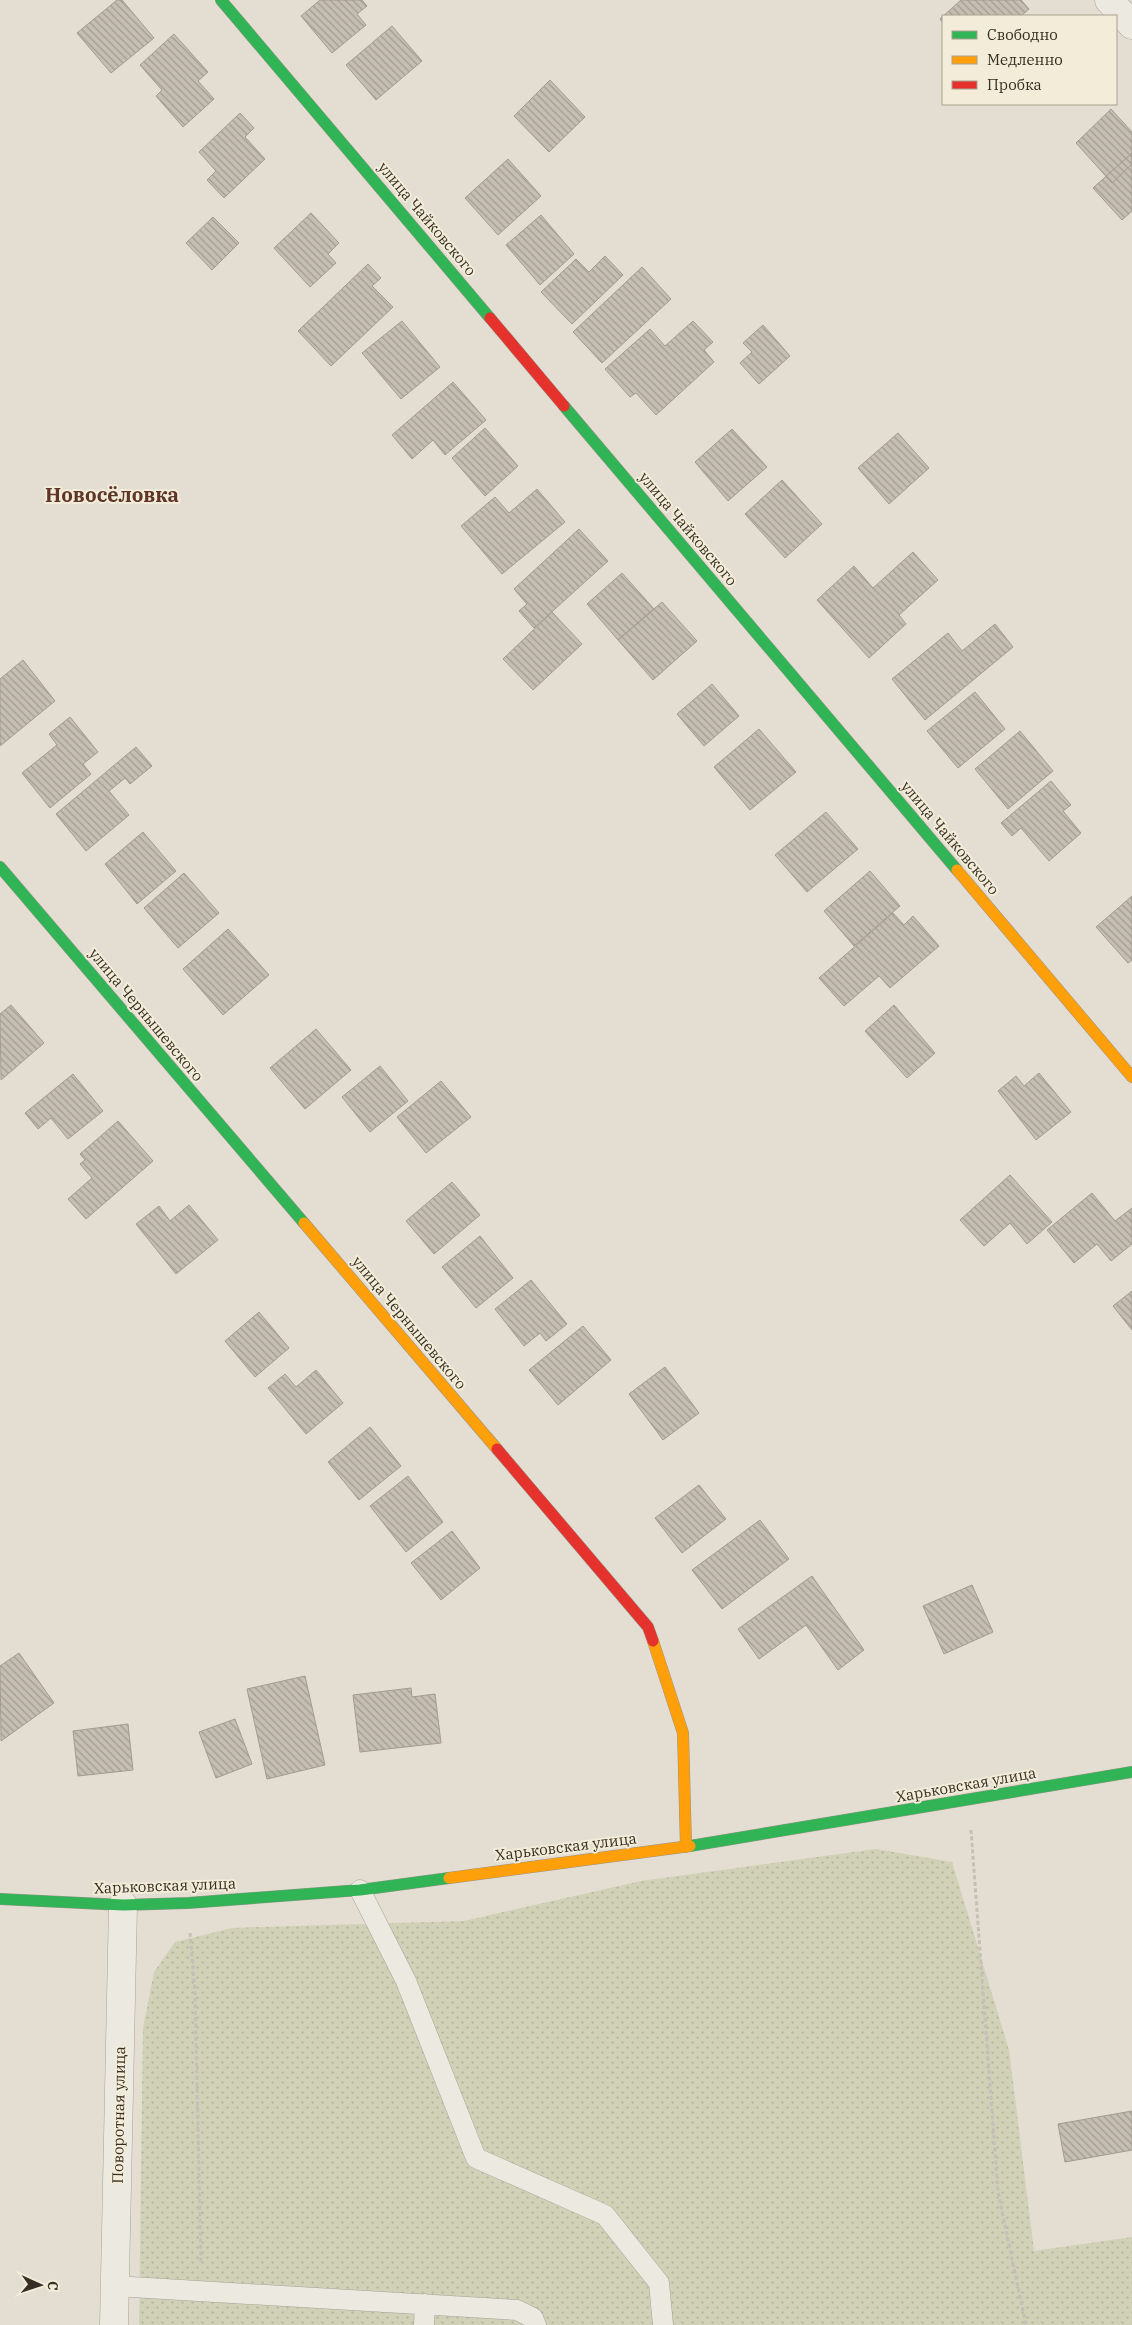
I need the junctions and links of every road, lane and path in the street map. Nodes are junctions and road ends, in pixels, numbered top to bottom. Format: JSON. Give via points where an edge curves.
{"nodes":[{"id":1,"x":222,"y":0,"type":"edge"},
{"id":2,"x":1109,"y":0,"type":"edge"},
{"id":3,"x":1132,"y":25,"type":"edge"},
{"id":4,"x":0,"y":868,"type":"edge"},
{"id":5,"x":1132,"y":1076,"type":"edge"},
{"id":6,"x":1132,"y":1772,"type":"edge"},
{"id":7,"x":968,"y":1800,"type":"junction"},
{"id":8,"x":686,"y":1847,"type":"junction"},
{"id":9,"x":360,"y":1890,"type":"junction"},
{"id":10,"x":0,"y":1899,"type":"edge"},
{"id":11,"x":188,"y":1903,"type":"junction"},
{"id":12,"x":123,"y":1905,"type":"junction"},
{"id":13,"x":115,"y":2286,"type":"junction"},
{"id":14,"x":202,"y":2291,"type":"junction"},
{"id":15,"x":425,"y":2304,"type":"junction"},
{"id":16,"x":114,"y":2325,"type":"edge"},
{"id":17,"x":424,"y":2325,"type":"edge"},
{"id":18,"x":536,"y":2325,"type":"edge"},
{"id":19,"x":663,"y":2325,"type":"edge"},
{"id":20,"x":1026,"y":2325,"type":"edge"}],
"edges":[{"from":1,"to":5,"type":"street","name":"улица Чайковского"},
{"from":2,"to":3,"type":"street"},
{"from":4,"to":8,"type":"street","name":"улица Чернышевского","via":[[648,1627],[683,1733]]},
{"from":6,"to":7,"type":"street","name":"Харьковская улица"},
{"from":7,"to":8,"type":"street","name":"Харьковская улица"},
{"from":7,"to":20,"type":"path","via":[[998,2192]]},
{"from":8,"to":9,"type":"street","name":"Харьковская улица"},
{"from":9,"to":11,"type":"street","name":"Харьковская улица"},
{"from":9,"to":19,"type":"lane","via":[[406,1981],[476,2158],[605,2215],[659,2284]]},
{"from":10,"to":12,"type":"street","name":"Харьковская улица"},
{"from":11,"to":12,"type":"street","name":"Харьковская улица"},
{"from":11,"to":14,"type":"path","via":[[195,1993]]},
{"from":12,"to":13,"type":"street","name":"Поворотная улица"},
{"from":13,"to":14,"type":"lane"},
{"from":13,"to":16,"type":"street","name":"Поворотная улица"},
{"from":14,"to":15,"type":"lane"},
{"from":15,"to":17,"type":"lane"},
{"from":15,"to":18,"type":"lane","via":[[517,2310],[533,2318]]}]}
